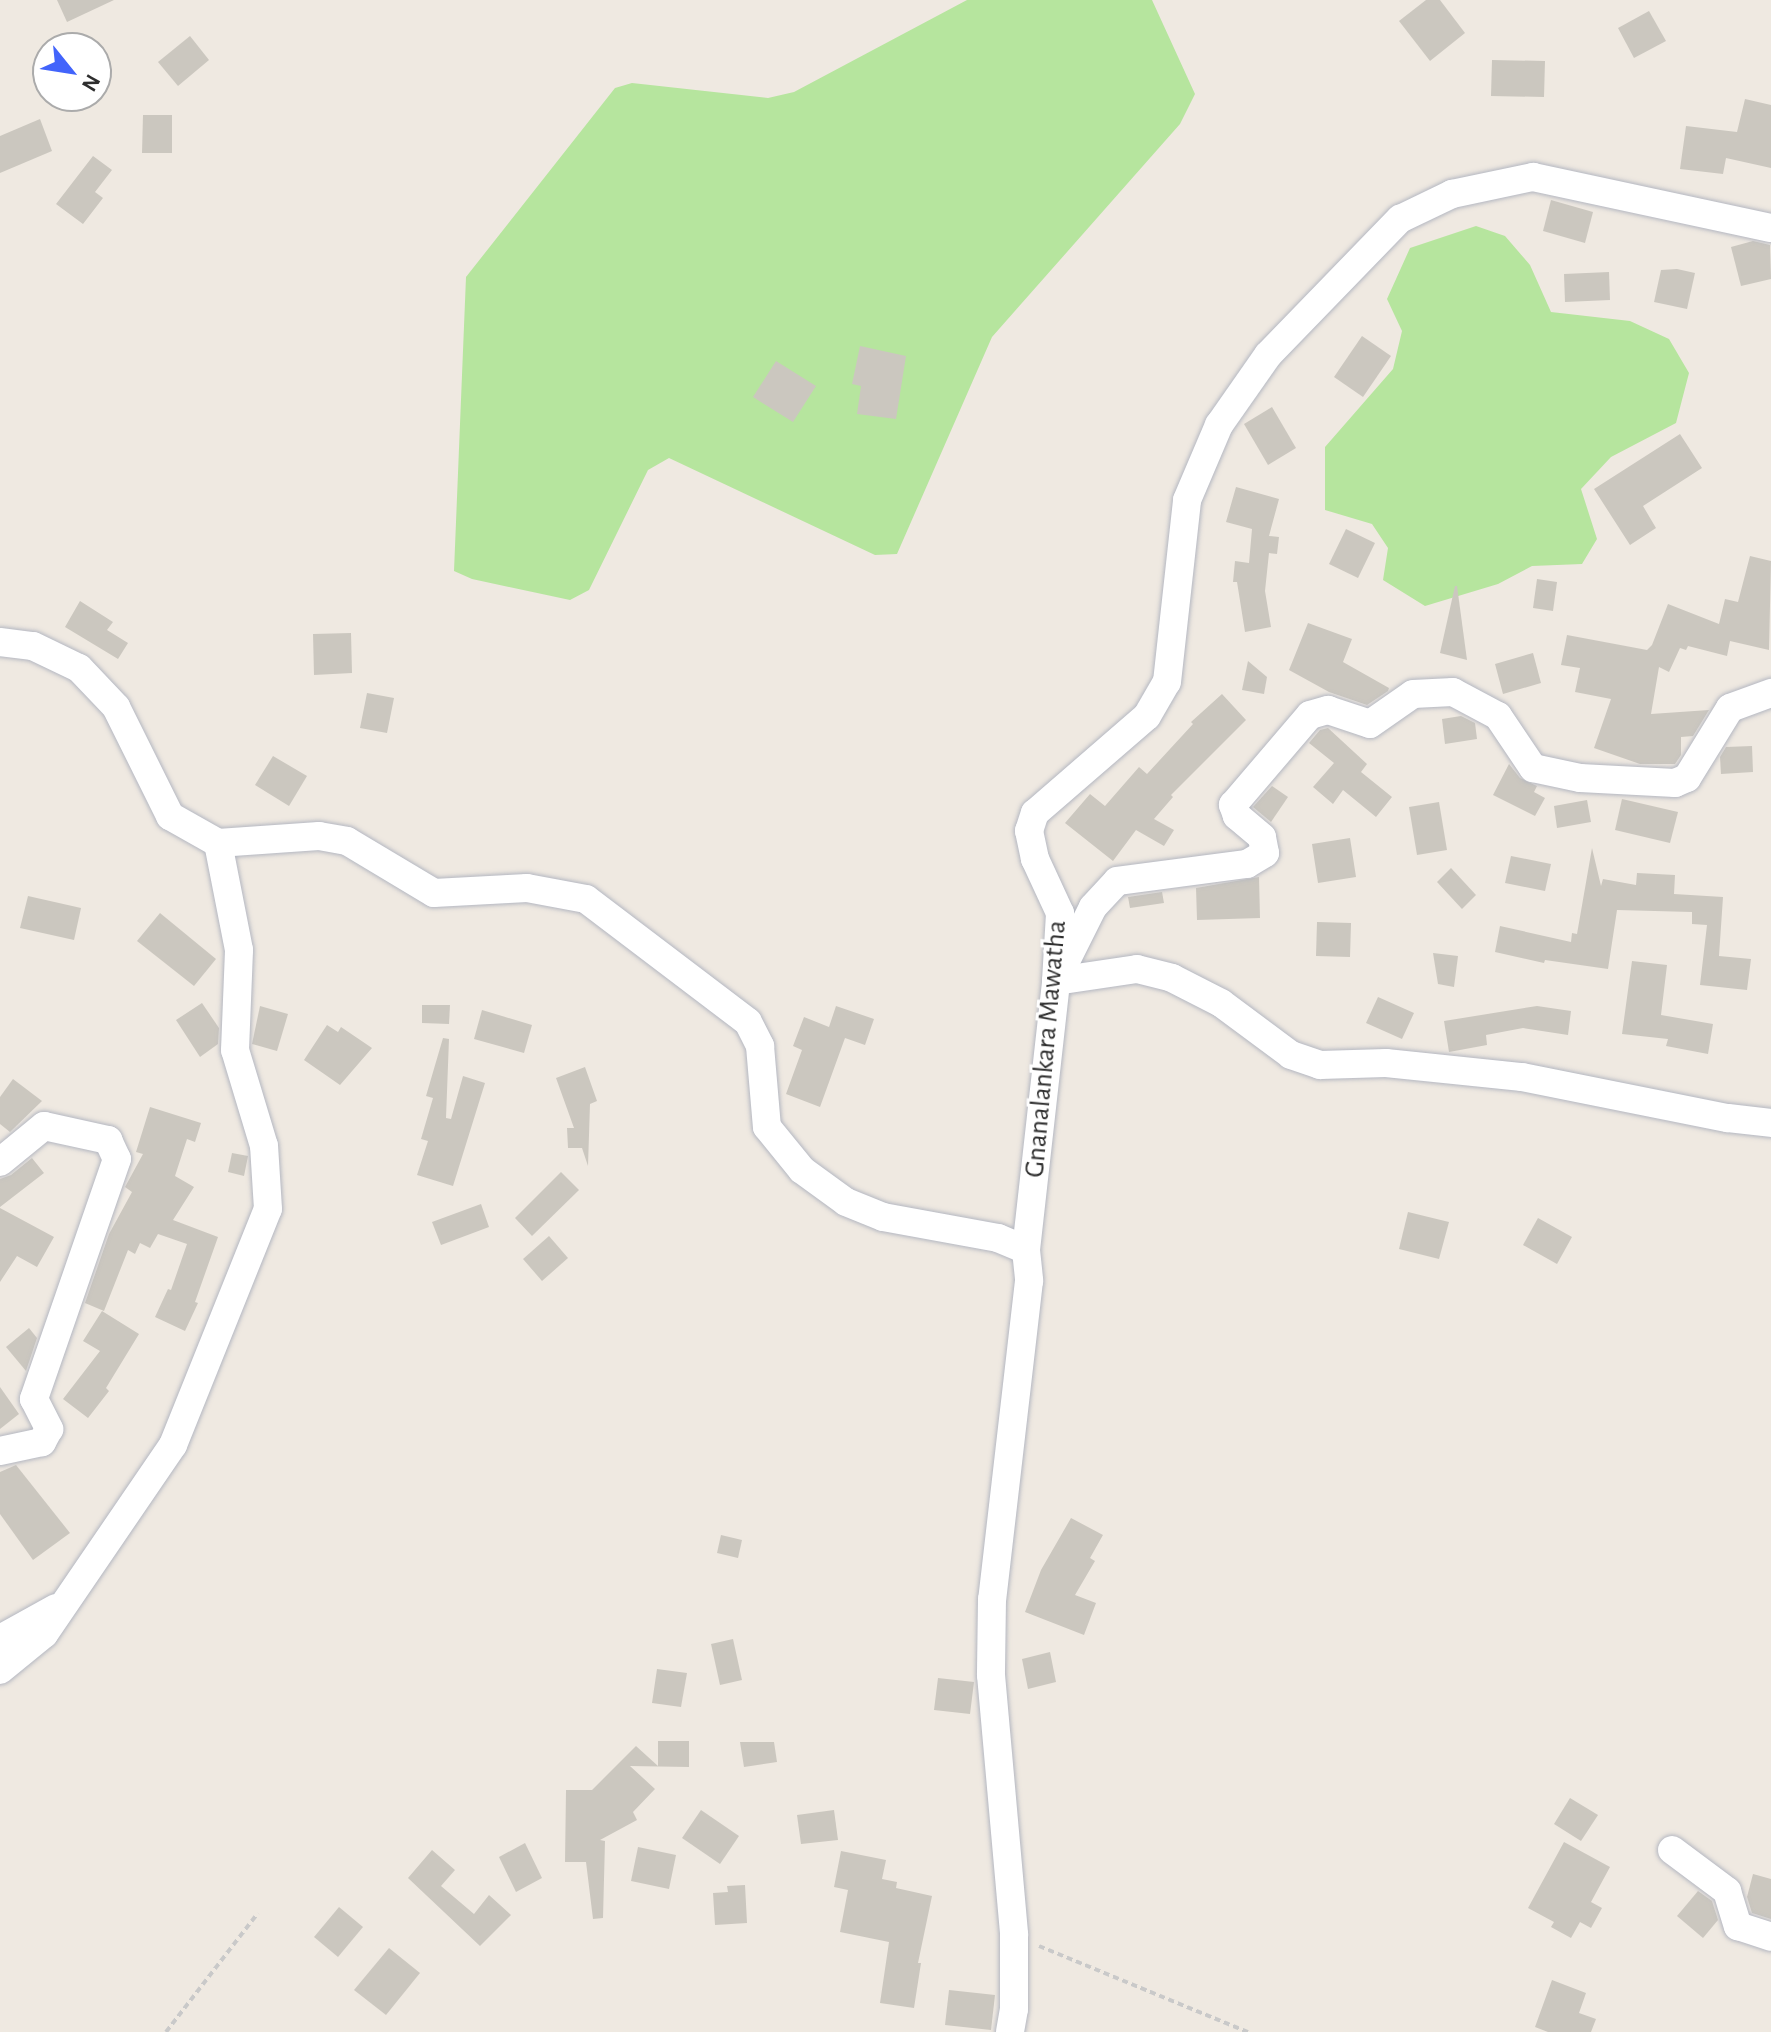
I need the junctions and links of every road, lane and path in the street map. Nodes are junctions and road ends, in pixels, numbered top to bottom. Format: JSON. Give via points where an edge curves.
{"nodes":[{"id":1,"x":1771,"y":228,"type":"edge"},
{"id":2,"x":0,"y":642,"type":"edge"},
{"id":3,"x":1771,"y":693,"type":"edge"},
{"id":4,"x":218,"y":843,"type":"junction"},
{"id":5,"x":1056,"y":981,"type":"junction"},
{"id":6,"x":1771,"y":1123,"type":"edge"},
{"id":7,"x":0,"y":1162,"type":"edge"},
{"id":8,"x":1026,"y":1250,"type":"junction"},
{"id":9,"x":0,"y":1451,"type":"edge"},
{"id":10,"x":68,"y":1602,"type":"junction"},
{"id":11,"x":0,"y":1639,"type":"edge"},
{"id":12,"x":0,"y":1670,"type":"edge"},
{"id":13,"x":1672,"y":1850,"type":"dead end"},
{"id":14,"x":258,"y":1913,"type":"dead end"},
{"id":15,"x":1014,"y":1935,"type":"junction"},
{"id":16,"x":1771,"y":1937,"type":"edge"},
{"id":17,"x":166,"y":2032,"type":"edge"},
{"id":18,"x":1010,"y":2032,"type":"edge"},
{"id":19,"x":1248,"y":2032,"type":"edge"}],
"edges":[{"from":1,"to":5,"type":"street","name":"Gnanalankara Mawatha","via":[[1533,177],[1452,194],[1400,219],[1268,355],[1219,425],[1187,500],[1167,682],[1147,716],[1035,813],[1029,831],[1035,859],[1060,913]]},
{"from":2,"to":4,"type":"street","via":[[33,646],[79,668],[116,707],[170,816]]},
{"from":3,"to":5,"type":"street","via":[[1730,708],[1687,778],[1675,783],[1580,778],[1533,768],[1498,716],[1453,692],[1413,694],[1370,724],[1328,710],[1310,715],[1233,805],[1237,816],[1262,837],[1265,853],[1247,864],[1117,881],[1093,907]]},
{"from":4,"to":8,"type":"street","via":[[319,836],[347,841],[434,893],[527,888],[586,899],[748,1022],[760,1046],[767,1127],[802,1170],[846,1202],[883,1217],[998,1238]]},
{"from":4,"to":10,"type":"street","via":[[239,950],[235,1050],[264,1146],[268,1209],[173,1445]]},
{"from":5,"to":6,"type":"street","via":[[1137,969],[1172,978],[1221,1003],[1291,1055],[1320,1065],[1386,1063],[1522,1077]]},
{"from":5,"to":8,"type":"street","name":"Gnanalankara Mawatha"},
{"from":7,"to":9,"type":"street","via":[[44,1126],[108,1140],[117,1159],[34,1399],[49,1429],[42,1442]]},
{"from":8,"to":15,"type":"street","name":"Gnanalankara Mawatha","via":[[1029,1281],[991,1675]]},
{"from":10,"to":11,"type":"street"},
{"from":10,"to":12,"type":"street","via":[[44,1634]]},
{"from":13,"to":16,"type":"street","via":[[1727,1891],[1738,1926]]},
{"from":14,"to":17,"type":"path"},
{"from":15,"to":18,"type":"street","name":"Gnanalankara Mawatha"},
{"from":15,"to":19,"type":"path"}]}
